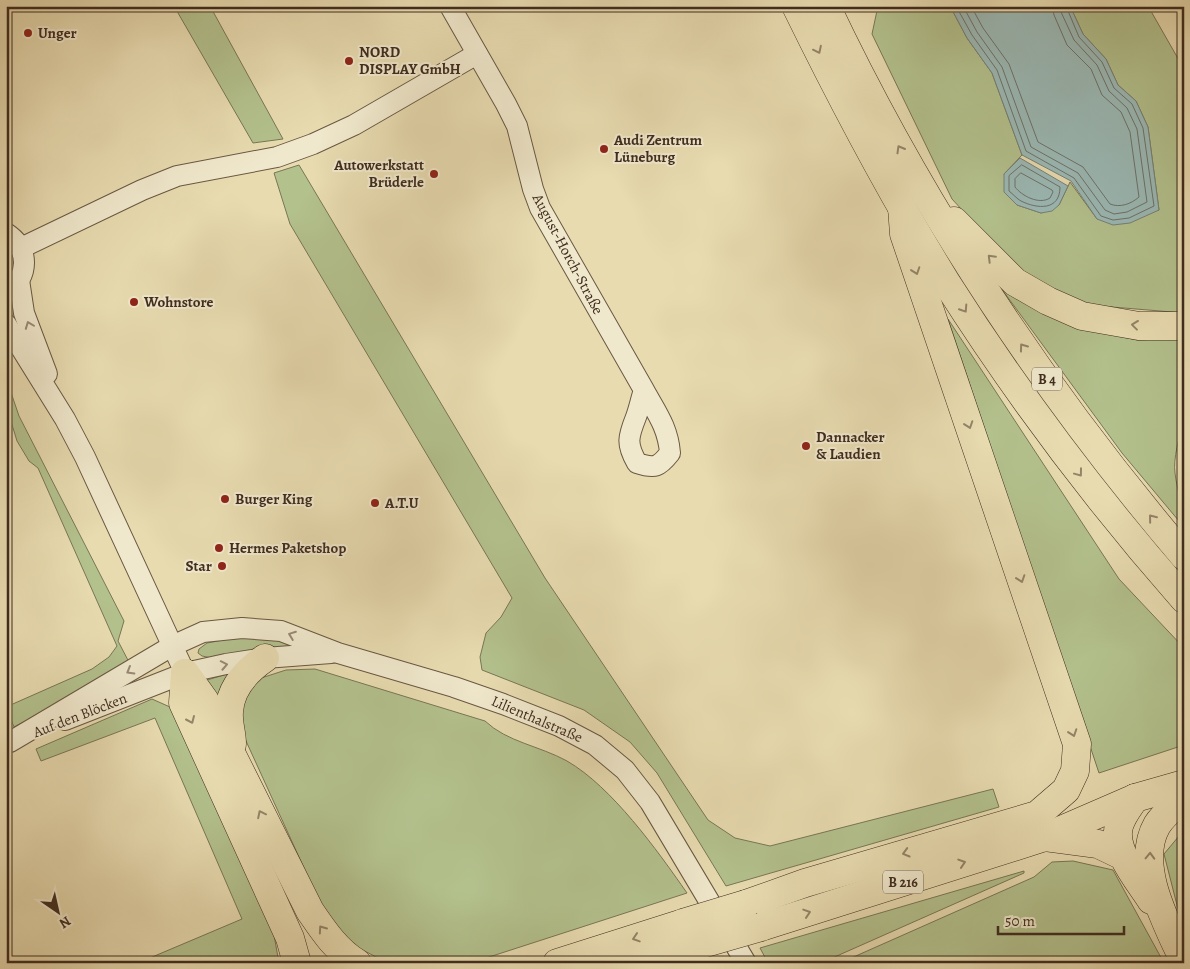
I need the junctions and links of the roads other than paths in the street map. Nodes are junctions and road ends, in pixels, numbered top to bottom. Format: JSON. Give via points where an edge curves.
{"nodes":[{"id":1,"x":450,"y":6,"type":"edge"},
{"id":2,"x":796,"y":6,"type":"edge"},
{"id":3,"x":826,"y":6,"type":"edge"},
{"id":4,"x":477,"y":54,"type":"junction"},
{"id":5,"x":913,"y":199,"type":"junction"},
{"id":6,"x":6,"y":233,"type":"edge"},
{"id":7,"x":21,"y":248,"type":"junction"},
{"id":8,"x":13,"y":286,"type":"edge"},
{"id":9,"x":6,"y":324,"type":"edge"},
{"id":10,"x":1184,"y":326,"type":"edge"},
{"id":11,"x":644,"y":390,"type":"dead end"},
{"id":12,"x":65,"y":419,"type":"junction"},
{"id":13,"x":1184,"y":556,"type":"edge"},
{"id":14,"x":1184,"y":599,"type":"edge"},
{"id":15,"x":172,"y":646,"type":"junction"},
{"id":16,"x":338,"y":653,"type":"junction"},
{"id":17,"x":265,"y":658,"type":"junction"},
{"id":18,"x":185,"y":673,"type":"junction"},
{"id":19,"x":232,"y":753,"type":"junction"},
{"id":20,"x":1184,"y":784,"type":"edge"},
{"id":21,"x":1184,"y":797,"type":"edge"},
{"id":22,"x":1135,"y":798,"type":"junction"},
{"id":23,"x":1041,"y":826,"type":"junction"},
{"id":24,"x":1121,"y":855,"type":"junction"},
{"id":25,"x":1165,"y":920,"type":"junction"},
{"id":26,"x":689,"y":934,"type":"junction"},
{"id":27,"x":1184,"y":961,"type":"edge"},
{"id":28,"x":297,"y":963,"type":"edge"},
{"id":29,"x":356,"y":963,"type":"edge"},
{"id":30,"x":557,"y":963,"type":"edge"},
{"id":31,"x":633,"y":963,"type":"edge"},
{"id":32,"x":746,"y":963,"type":"edge"}],
"edges":[{"from":1,"to":4,"type":"street","name":"August-Horch-Straße"},
{"from":2,"to":5,"type":"main road","number":"B 4","one_way":true,"via":[[840,94]]},
{"from":5,"to":3,"type":"main road","number":"B 4","one_way":true},
{"from":4,"to":7,"type":"street","via":[[354,125],[313,144],[277,156],[177,176]]},
{"from":4,"to":11,"type":"street","name":"August-Horch-Straße","via":[[517,126],[540,208]]},
{"from":10,"to":5,"type":"main road","one_way":true,"via":[[1139,326],[1082,316],[1048,301],[1015,282]]},
{"from":13,"to":5,"type":"main road","number":"B 4","one_way":true,"via":[[1116,474],[1017,339],[968,264]]},
{"from":5,"to":14,"type":"main road","number":"B 4","one_way":true,"via":[[945,280],[984,339],[1050,434],[1123,528]]},
{"from":5,"to":23,"type":"main road","one_way":true,"via":[[904,234],[1077,744],[1075,771]]},
{"from":6,"to":7,"type":"street"},
{"from":7,"to":8,"type":"street","via":[[24,270]]},
{"from":12,"to":8,"type":"street","one_way":true},
{"from":9,"to":12,"type":"street"},
{"from":12,"to":15,"type":"street"},
{"from":16,"to":15,"type":"street","name":"Lilienthalstraße","one_way":true,"via":[[281,631],[242,628],[203,632]]},
{"from":15,"to":18,"type":"street"},
{"from":15,"to":18,"type":"street","name":"Auf den Blöcken","one_way":true,"via":[[10,742]]},
{"from":16,"to":17,"type":"street","name":"Lilienthalstraße"},
{"from":16,"to":32,"type":"street","name":"Lilienthalstraße","via":[[502,704],[559,726],[595,745],[626,770],[650,802]]},
{"from":18,"to":17,"type":"street","name":"Lilienthalstraße","one_way":true},
{"from":17,"to":19,"type":"main road","via":[[250,669],[233,694],[229,710]]},
{"from":18,"to":19,"type":"main road","via":[[205,700]]},
{"from":18,"to":28,"type":"main road","one_way":true,"via":[[183,703],[290,938]]},
{"from":29,"to":19,"type":"main road","one_way":true,"via":[[329,938],[310,911]]},
{"from":20,"to":22,"type":"main road","number":"B 216"},
{"from":25,"to":21,"type":"main road","one_way":true,"via":[[1151,878],[1151,840],[1158,824]]},
{"from":22,"to":23,"type":"main road","number":"B 216"},
{"from":22,"to":24,"type":"main road","via":[[1118,828]]},
{"from":23,"to":24,"type":"main road","via":[[1098,844]]},
{"from":23,"to":26,"type":"main road","number":"B 216","one_way":true,"bridge":true,"via":[[805,883],[746,904]]},
{"from":26,"to":23,"type":"main road","number":"B 216","one_way":true,"bridge":true,"via":[[761,928]]},
{"from":24,"to":25,"type":"main road"},
{"from":25,"to":27,"type":"main road"},
{"from":26,"to":30,"type":"main road","number":"B 216","one_way":true},
{"from":26,"to":31,"type":"main road","number":"B 216"}]}
